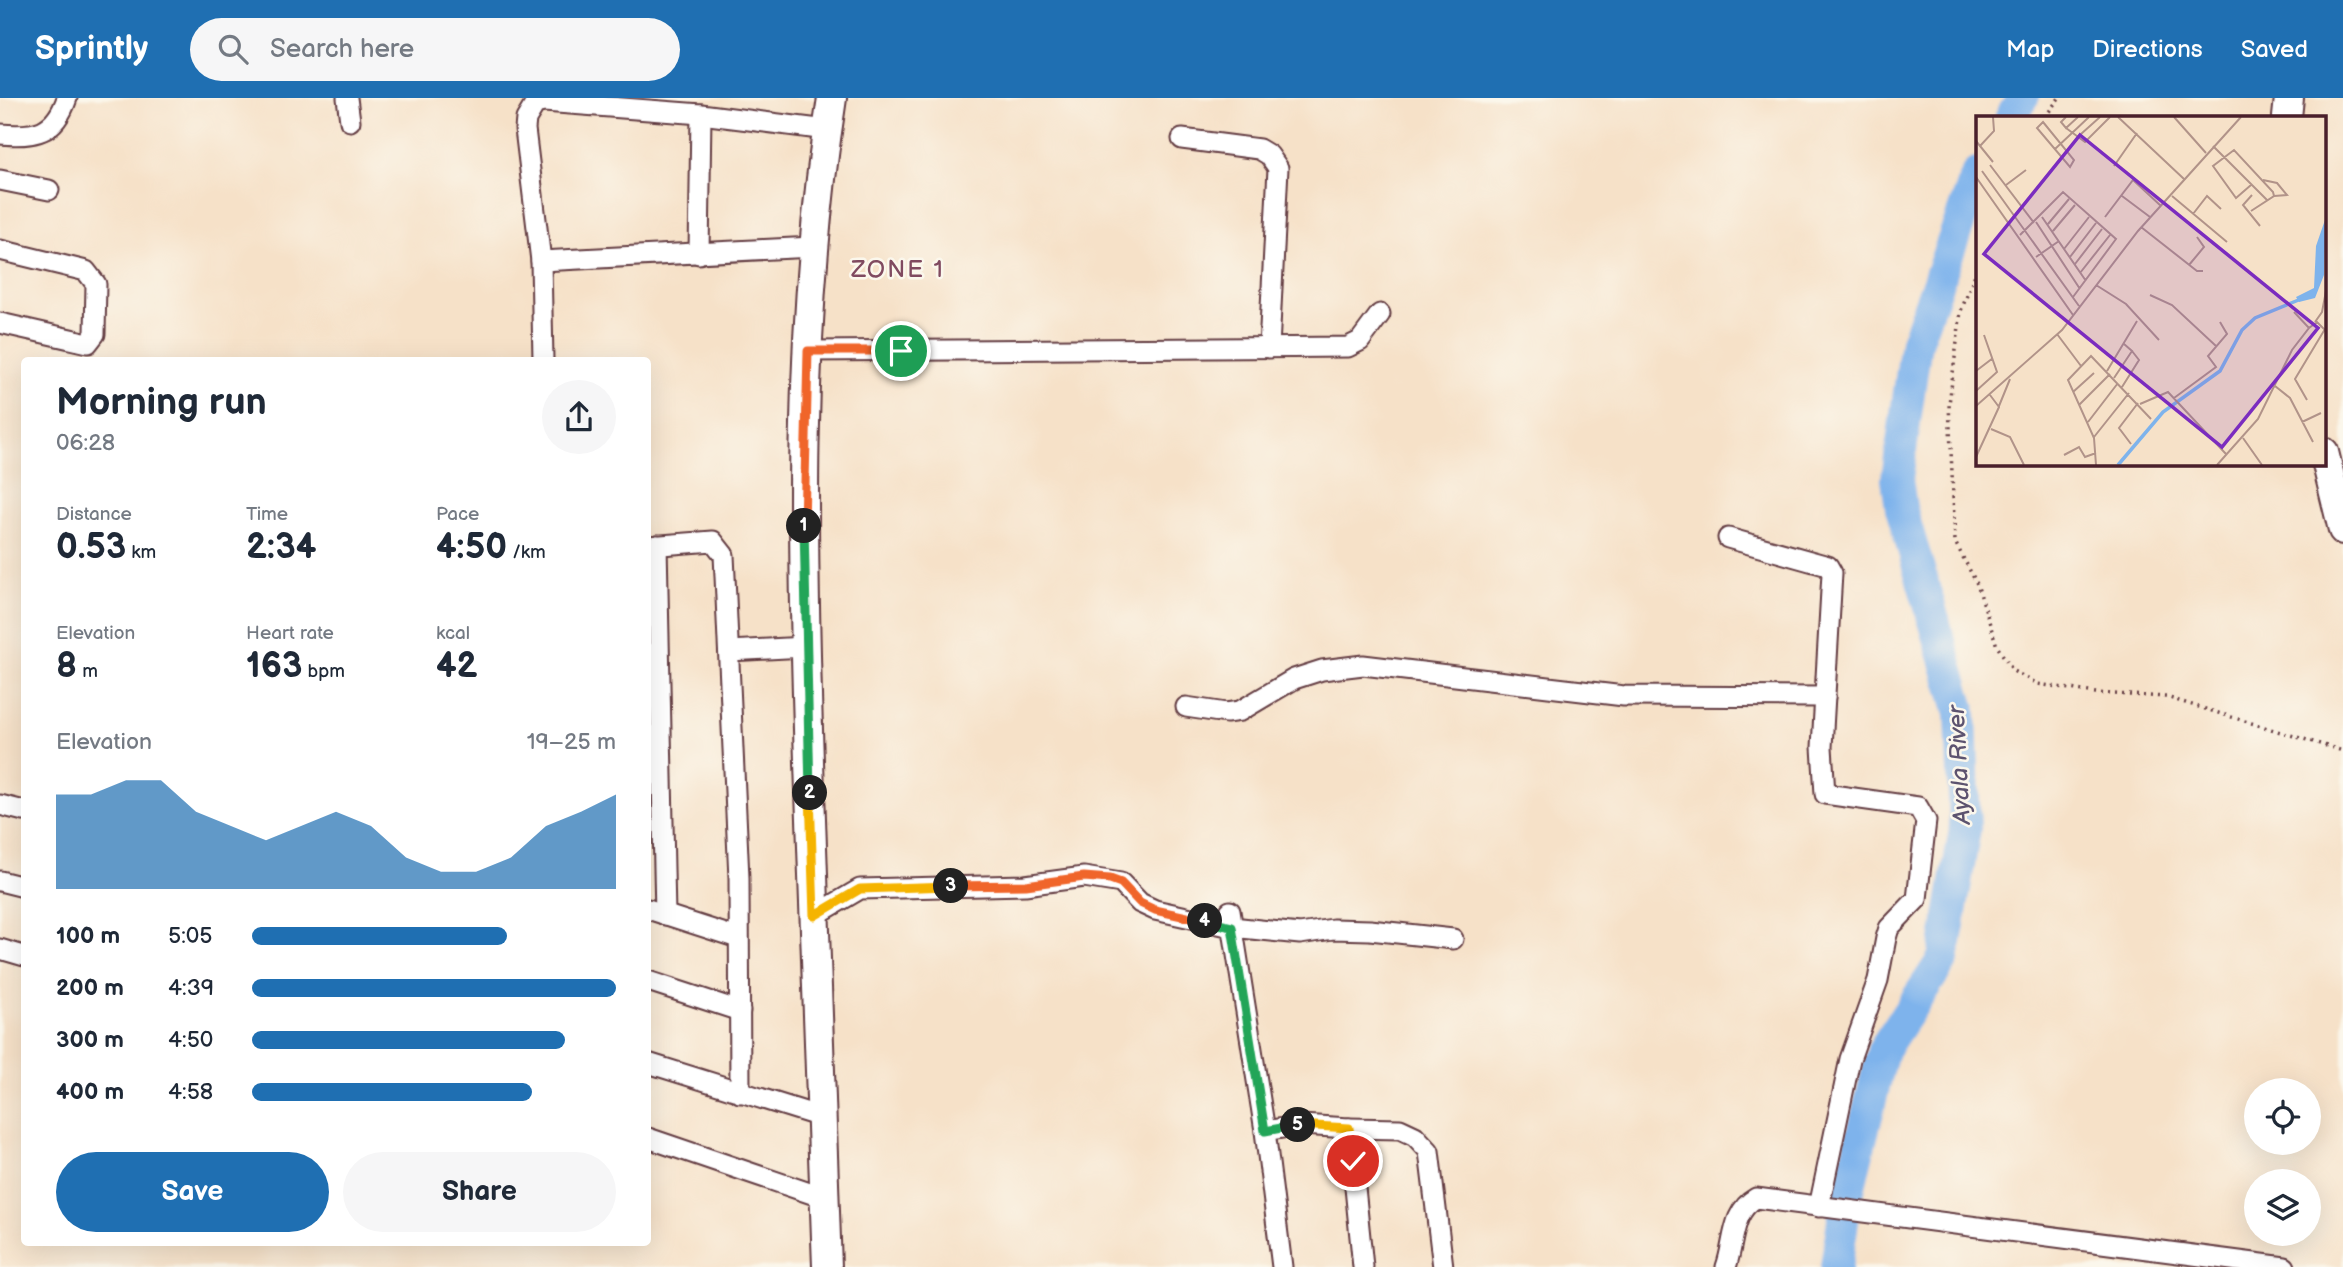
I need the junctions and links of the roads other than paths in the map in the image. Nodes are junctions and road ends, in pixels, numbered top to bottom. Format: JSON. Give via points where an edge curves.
{"nodes":[{"id":1,"x":66,"y":98,"type":"edge"},
{"id":2,"x":347,"y":98,"type":"edge"},
{"id":3,"x":832,"y":98,"type":"edge"},
{"id":4,"x":2289,"y":98,"type":"edge"},
{"id":5,"x":701,"y":114,"type":"junction"},
{"id":6,"x":2287,"y":116,"type":"edge"},
{"id":7,"x":350,"y":121,"type":"dead end"},
{"id":8,"x":827,"y":130,"type":"junction"},
{"id":9,"x":0,"y":134,"type":"edge"},
{"id":10,"x":1182,"y":139,"type":"dead end"},
{"id":11,"x":0,"y":180,"type":"edge"},
{"id":12,"x":49,"y":190,"type":"dead end"},
{"id":13,"x":813,"y":247,"type":"junction"},
{"id":14,"x":0,"y":250,"type":"edge"},
{"id":15,"x":699,"y":254,"type":"junction"},
{"id":16,"x":541,"y":261,"type":"junction"},
{"id":17,"x":1380,"y":314,"type":"dead end"},
{"id":18,"x":0,"y":323,"type":"edge"},
{"id":19,"x":1269,"y":348,"type":"junction"},
{"id":20,"x":808,"y":351,"type":"junction"},
{"id":21,"x":543,"y":357,"type":"edge"},
{"id":22,"x":2326,"y":460,"type":"edge"},
{"id":23,"x":2343,"y":530,"type":"edge"},
{"id":24,"x":1728,"y":538,"type":"dead end"},
{"id":25,"x":652,"y":546,"type":"edge"},
{"id":26,"x":805,"y":647,"type":"junction"},
{"id":27,"x":729,"y":651,"type":"junction"},
{"id":28,"x":1825,"y":697,"type":"junction"},
{"id":29,"x":1186,"y":707,"type":"dead end"},
{"id":30,"x":0,"y":805,"type":"edge"},
{"id":31,"x":21,"y":810,"type":"edge"},
{"id":32,"x":0,"y":881,"type":"edge"},
{"id":33,"x":21,"y":886,"type":"edge"},
{"id":34,"x":656,"y":912,"type":"edge"},
{"id":35,"x":814,"y":916,"type":"junction"},
{"id":36,"x":1231,"y":919,"type":"junction"},
{"id":37,"x":738,"y":938,"type":"junction"},
{"id":38,"x":1453,"y":939,"type":"dead end"},
{"id":39,"x":0,"y":950,"type":"edge"},
{"id":40,"x":21,"y":955,"type":"edge"},
{"id":41,"x":651,"y":982,"type":"edge"},
{"id":42,"x":740,"y":1011,"type":"junction"},
{"id":43,"x":651,"y":1064,"type":"edge"},
{"id":44,"x":740,"y":1093,"type":"junction"},
{"id":45,"x":821,"y":1117,"type":"junction"},
{"id":46,"x":1349,"y":1128,"type":"junction"},
{"id":47,"x":1265,"y":1131,"type":"junction"},
{"id":48,"x":651,"y":1139,"type":"edge"},
{"id":49,"x":824,"y":1198,"type":"junction"},
{"id":50,"x":1824,"y":1208,"type":"junction"},
{"id":51,"x":827,"y":1267,"type":"edge"},
{"id":52,"x":1282,"y":1267,"type":"edge"},
{"id":53,"x":1363,"y":1267,"type":"edge"},
{"id":54,"x":1443,"y":1267,"type":"edge"},
{"id":55,"x":1726,"y":1267,"type":"edge"},
{"id":56,"x":2285,"y":1267,"type":"edge"}],
"edges":[{"from":1,"to":9,"type":"street","via":[[60,117],[46,129],[26,136]]},
{"from":2,"to":7,"type":"street"},
{"from":3,"to":8,"type":"street"},
{"from":4,"to":6,"type":"street"},
{"from":5,"to":8,"type":"street"},
{"from":5,"to":15,"type":"street"},
{"from":5,"to":16,"type":"street","via":[[535,104],[525,129]]},
{"from":8,"to":13,"type":"street"},
{"from":10,"to":19,"type":"street","via":[[1259,149],[1278,168]]},
{"from":11,"to":12,"type":"street"},
{"from":13,"to":15,"type":"street"},
{"from":13,"to":20,"type":"street"},
{"from":14,"to":18,"type":"street","via":[[86,271],[96,284],[95,334],[88,343]]},
{"from":15,"to":16,"type":"street"},
{"from":16,"to":21,"type":"street"},
{"from":17,"to":19,"type":"street","via":[[1360,341],[1348,347]]},
{"from":19,"to":20,"type":"street"},
{"from":20,"to":26,"type":"street","via":[[803,492]]},
{"from":22,"to":23,"type":"street"},
{"from":24,"to":28,"type":"street","via":[[1828,566],[1832,573]]},
{"from":25,"to":27,"type":"street","via":[[713,541],[723,549]]},
{"from":25,"to":34,"type":"street"},
{"from":26,"to":27,"type":"street"},
{"from":26,"to":35,"type":"street"},
{"from":27,"to":37,"type":"street"},
{"from":28,"to":29,"type":"street","via":[[1624,696],[1363,665],[1322,670],[1294,680],[1240,710],[1226,713]]},
{"from":28,"to":50,"type":"street","via":[[1825,794],[1918,807],[1926,821],[1917,899],[1889,928],[1878,980],[1850,1059]]},
{"from":30,"to":31,"type":"street"},
{"from":32,"to":33,"type":"street"},
{"from":34,"to":37,"type":"street"},
{"from":35,"to":36,"type":"street","via":[[860,889],[1026,885],[1084,877],[1121,883],[1140,903],[1155,910]]},
{"from":35,"to":45,"type":"street"},
{"from":36,"to":38,"type":"street","via":[[1300,934],[1332,929]]},
{"from":36,"to":47,"type":"street"},
{"from":37,"to":42,"type":"street"},
{"from":39,"to":40,"type":"street"},
{"from":41,"to":42,"type":"street"},
{"from":42,"to":44,"type":"street"},
{"from":43,"to":44,"type":"street"},
{"from":44,"to":45,"type":"street"},
{"from":45,"to":49,"type":"street"},
{"from":46,"to":47,"type":"street","via":[[1301,1125]]},
{"from":46,"to":53,"type":"street"},
{"from":46,"to":54,"type":"street","via":[[1400,1129],[1429,1151]]},
{"from":47,"to":52,"type":"street"},
{"from":48,"to":49,"type":"street"},
{"from":49,"to":51,"type":"street"},
{"from":50,"to":55,"type":"street","via":[[1756,1198],[1746,1204],[1738,1214]]},
{"from":50,"to":56,"type":"street"}]}
